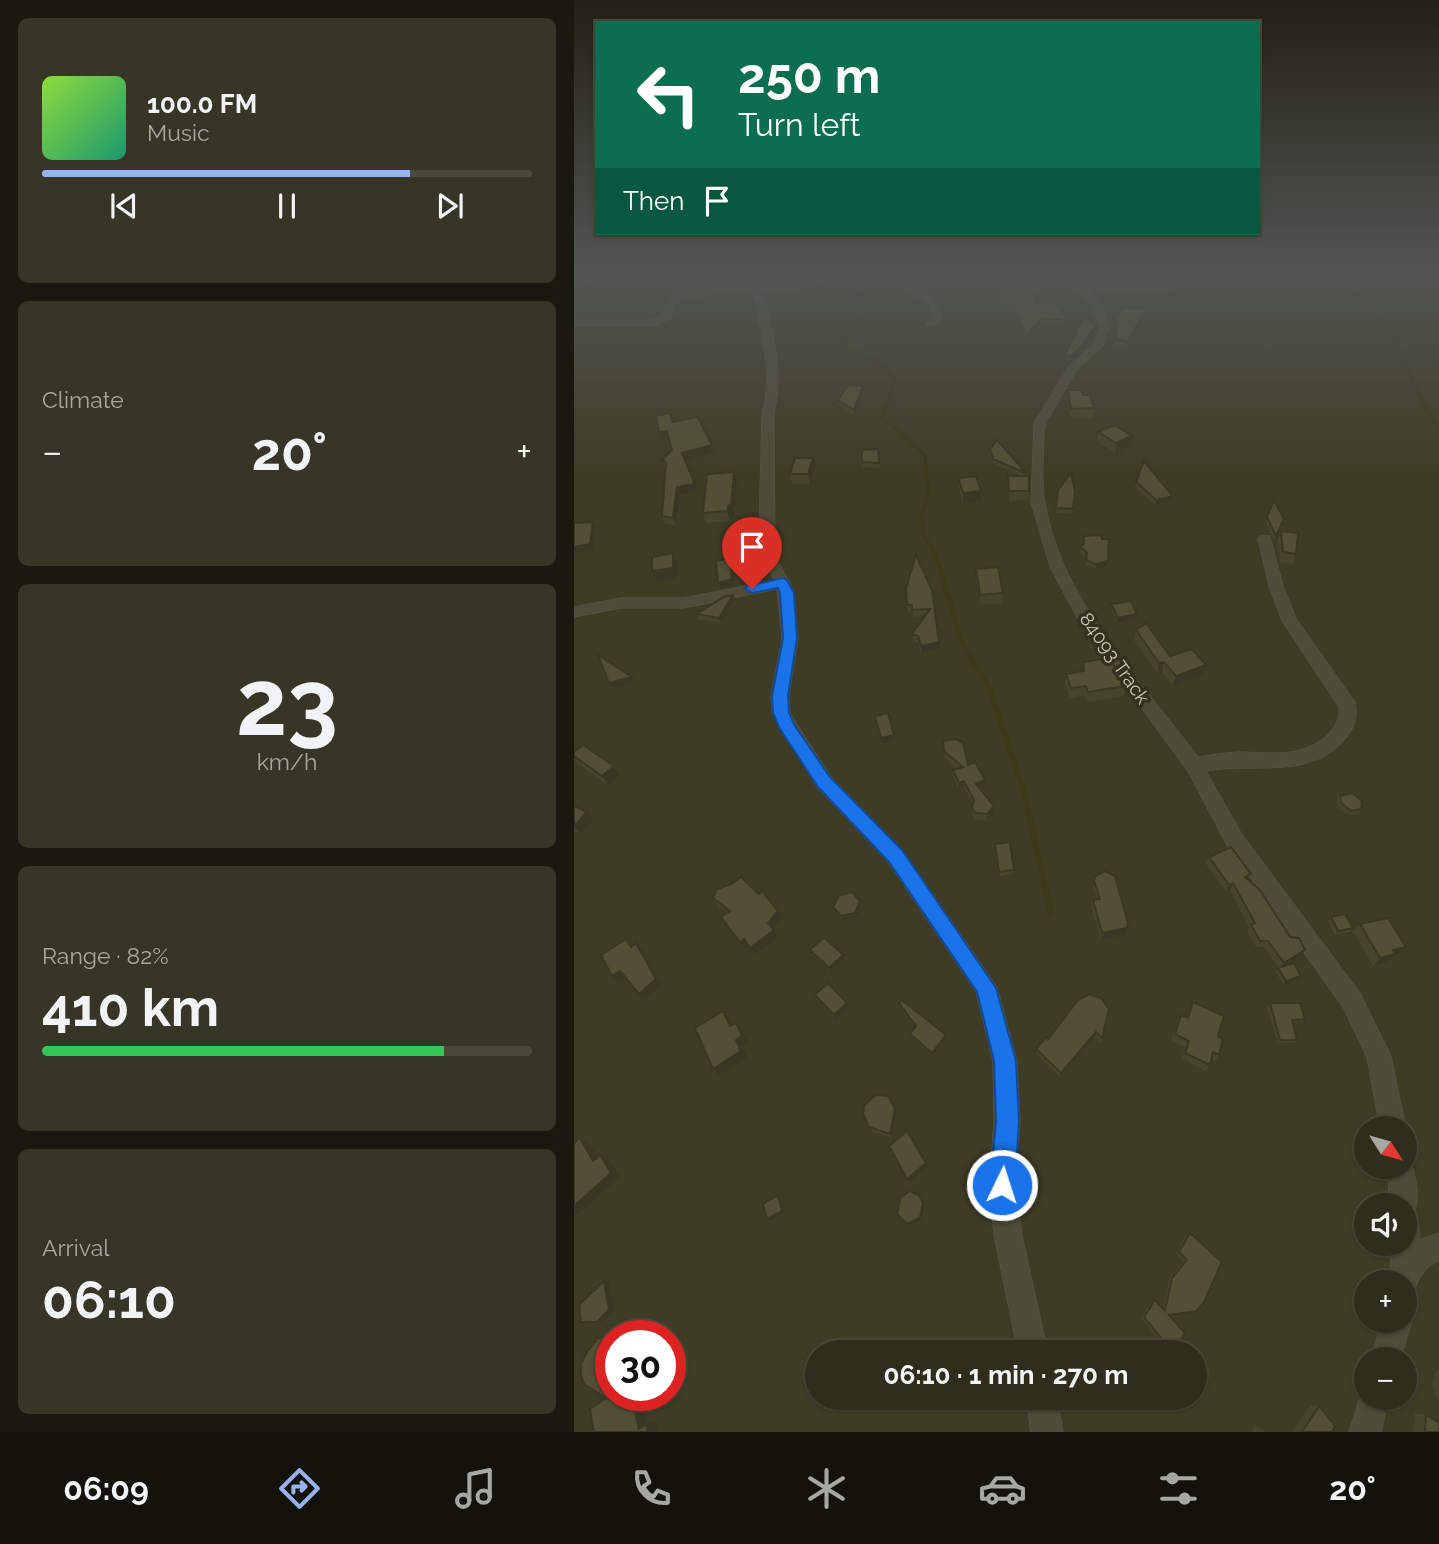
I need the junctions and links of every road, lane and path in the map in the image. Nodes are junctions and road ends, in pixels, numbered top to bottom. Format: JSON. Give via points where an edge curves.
{"nodes":[{"id":1,"x":768,"y":338,"type":"edge"},
{"id":2,"x":1102,"y":338,"type":"edge"},
{"id":3,"x":1265,"y":539,"type":"dead end"},
{"id":4,"x":783,"y":583,"type":"junction"},
{"id":5,"x":574,"y":612,"type":"edge"},
{"id":6,"x":1194,"y":765,"type":"junction"},
{"id":7,"x":1391,"y":1116,"type":"edge"},
{"id":8,"x":1439,"y":1247,"type":"edge"},
{"id":9,"x":1409,"y":1270,"type":"edge"},
{"id":10,"x":1030,"y":1340,"type":"edge"},
{"id":11,"x":1044,"y":1410,"type":"edge"},
{"id":12,"x":1371,"y":1410,"type":"edge"},
{"id":13,"x":1047,"y":1432,"type":"edge"},
{"id":14,"x":1365,"y":1432,"type":"edge"}],
"edges":[{"from":1,"to":4,"type":"street","via":[[774,371],[768,412],[766,532],[768,556]]},
{"from":2,"to":6,"type":"street","name":"84093 Track","via":[[1073,368],[1040,422],[1038,502],[1057,567],[1088,623]]},
{"from":3,"to":6,"type":"street","via":[[1290,621],[1346,702],[1349,714],[1332,742],[1305,758]]},
{"from":4,"to":5,"type":"street","via":[[684,603],[621,603]]},
{"from":4,"to":10,"type":"street","via":[[790,638],[780,696],[788,729],[824,782],[895,856],[986,988],[1005,1061],[1002,1185]]},
{"from":6,"to":7,"type":"street","name":"84093 Track","via":[[1234,839],[1352,1001],[1383,1069]]},
{"from":8,"to":9,"type":"street","via":[[1423,1254]]},
{"from":11,"to":13,"type":"street"},
{"from":12,"to":14,"type":"street"}]}
